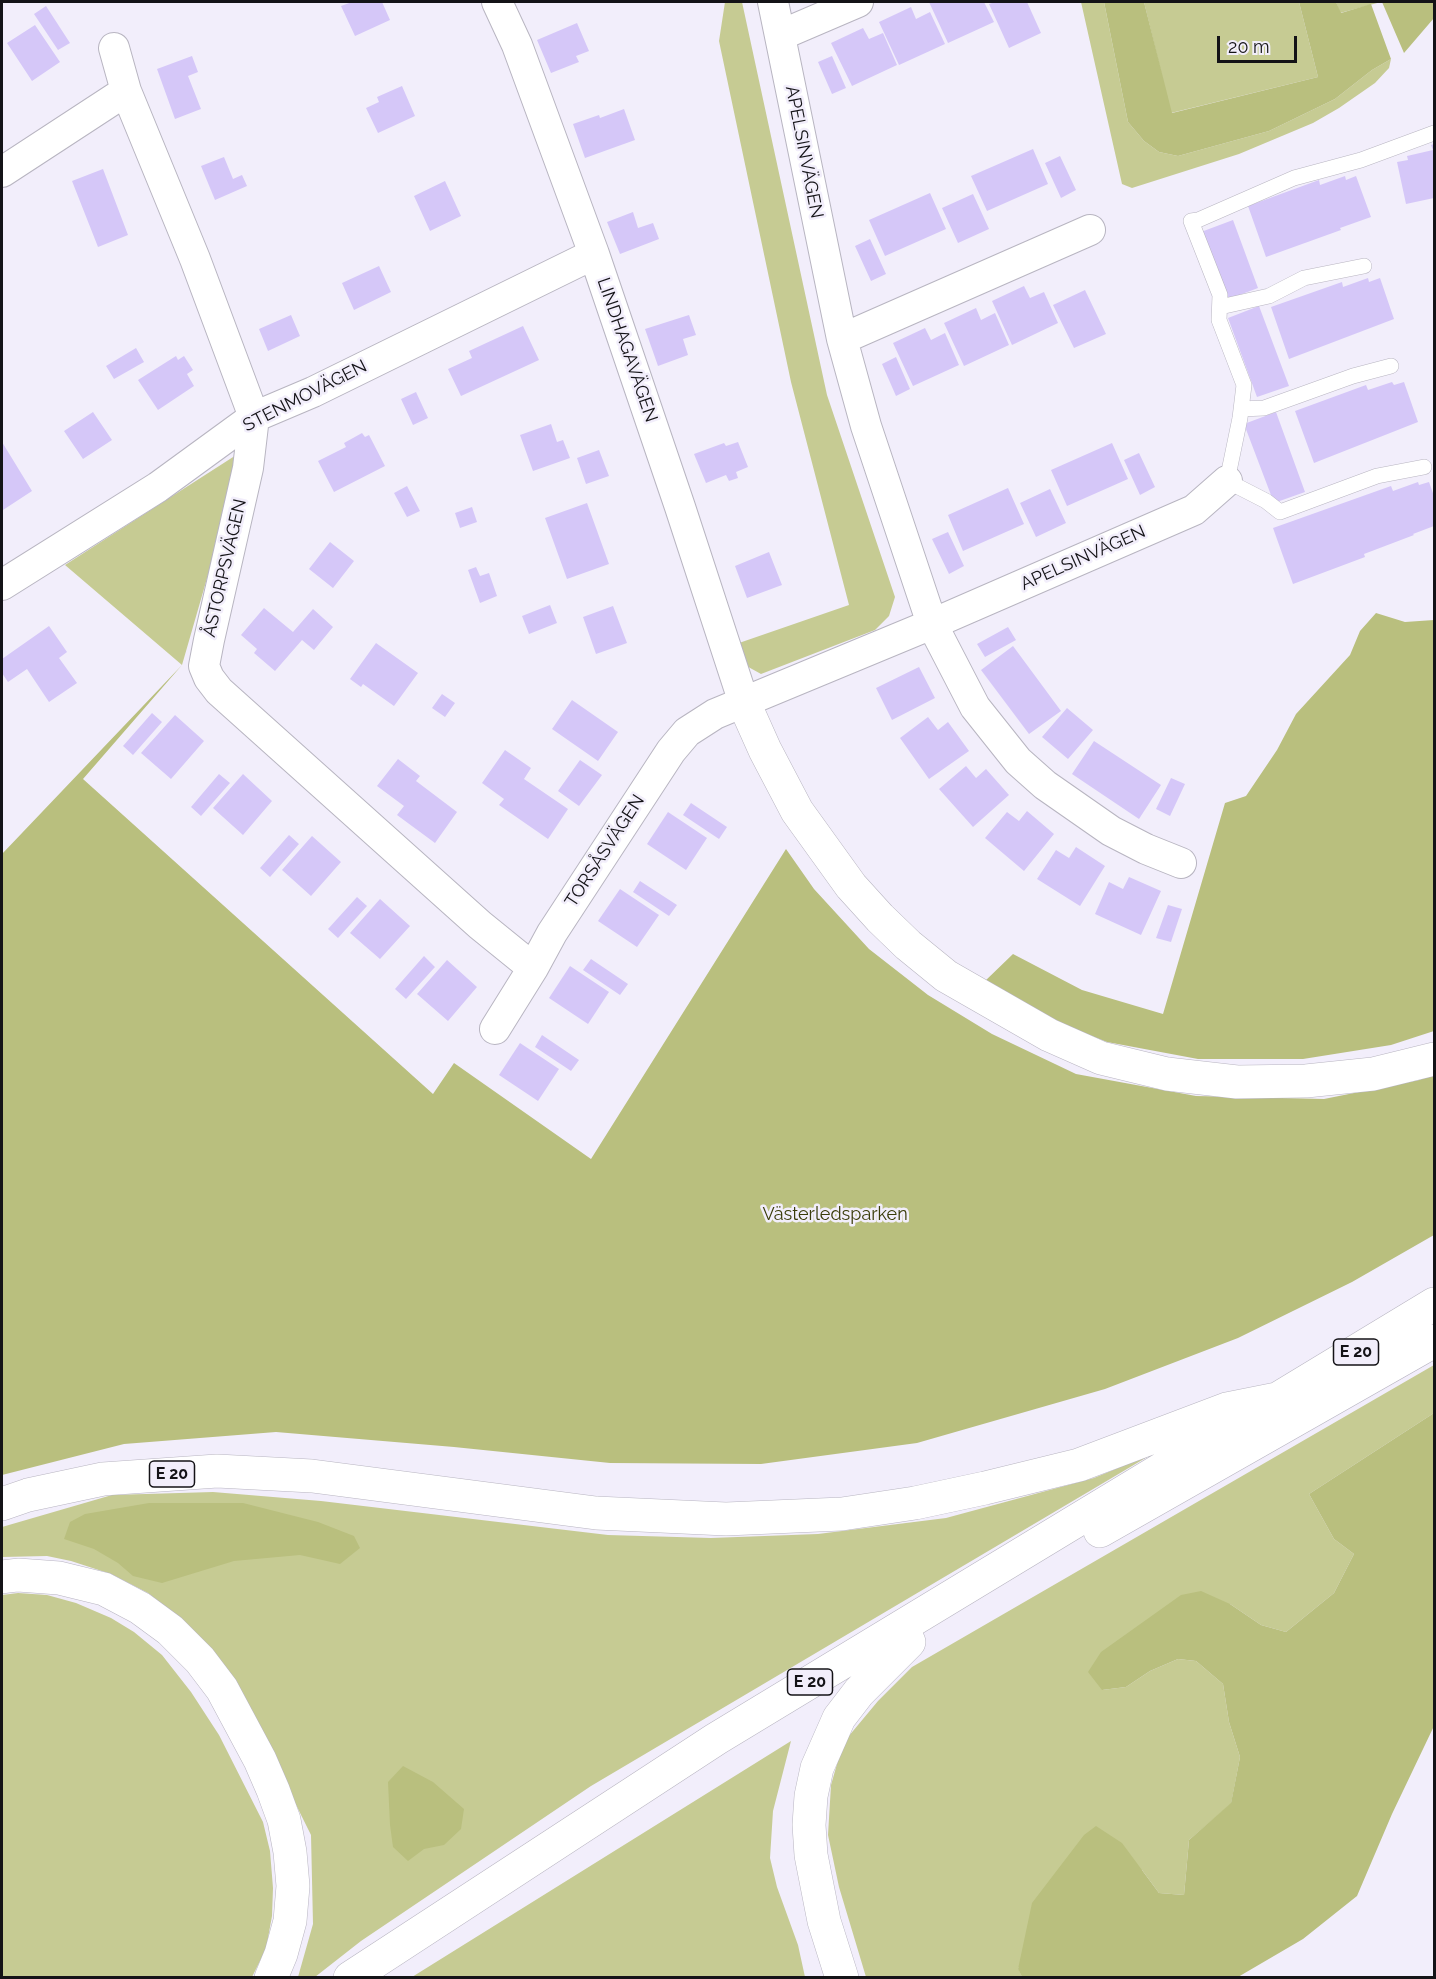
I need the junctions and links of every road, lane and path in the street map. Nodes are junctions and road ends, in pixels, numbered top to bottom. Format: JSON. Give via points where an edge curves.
{"nodes":[{"id":1,"x":497,"y":2,"type":"edge"},
{"id":2,"x":773,"y":2,"type":"edge"},
{"id":3,"x":858,"y":2,"type":"edge"},
{"id":4,"x":781,"y":35,"type":"junction"},
{"id":5,"x":114,"y":48,"type":"dead end"},
{"id":6,"x":126,"y":91,"type":"junction"},
{"id":7,"x":1434,"y":133,"type":"edge"},
{"id":8,"x":2,"y":172,"type":"edge"},
{"id":9,"x":1090,"y":230,"type":"dead end"},
{"id":10,"x":594,"y":254,"type":"junction"},
{"id":11,"x":1364,"y":266,"type":"dead end"},
{"id":12,"x":1220,"y":308,"type":"junction"},
{"id":13,"x":842,"y":339,"type":"junction"},
{"id":14,"x":1391,"y":366,"type":"dead end"},
{"id":15,"x":1241,"y":409,"type":"junction"},
{"id":16,"x":254,"y":417,"type":"junction"},
{"id":17,"x":1424,"y":467,"type":"dead end"},
{"id":18,"x":1227,"y":481,"type":"junction"},
{"id":19,"x":2,"y":585,"type":"edge"},
{"id":20,"x":932,"y":624,"type":"junction"},
{"id":21,"x":744,"y":703,"type":"junction"},
{"id":22,"x":1180,"y":863,"type":"dead end"},
{"id":23,"x":533,"y":968,"type":"junction"},
{"id":24,"x":495,"y":1029,"type":"dead end"},
{"id":25,"x":1434,"y":1059,"type":"edge"},
{"id":26,"x":1434,"y":1304,"type":"edge"},
{"id":27,"x":1434,"y":1341,"type":"edge"},
{"id":28,"x":1277,"y":1399,"type":"junction"},
{"id":29,"x":2,"y":1504,"type":"edge"},
{"id":30,"x":2,"y":1577,"type":"edge"},
{"id":31,"x":909,"y":1642,"type":"junction"},
{"id":32,"x":271,"y":1977,"type":"edge"},
{"id":33,"x":350,"y":1977,"type":"edge"},
{"id":34,"x":388,"y":1977,"type":"edge"},
{"id":35,"x":842,"y":1977,"type":"edge"}],
"edges":[{"from":1,"to":10,"type":"street","name":"LINDHAGAVÄGEN","via":[[517,45]]},
{"from":2,"to":4,"type":"street","name":"APELSINVÄGEN"},
{"from":3,"to":4,"type":"street"},
{"from":4,"to":13,"type":"street","name":"APELSINVÄGEN"},
{"from":5,"to":6,"type":"street","name":"ÅSTORPSVÄGEN"},
{"from":6,"to":8,"type":"street"},
{"from":6,"to":16,"type":"street","name":"ÅSTORPSVÄGEN"},
{"from":7,"to":12,"type":"lane","via":[[1361,160],[1294,178],[1191,221],[1220,295]]},
{"from":9,"to":13,"type":"street"},
{"from":10,"to":16,"type":"street","name":"STENMOVÄGEN"},
{"from":10,"to":21,"type":"street","name":"LINDHAGAVÄGEN"},
{"from":11,"to":12,"type":"lane","via":[[1304,279],[1269,296]]},
{"from":12,"to":15,"type":"lane","via":[[1220,320],[1244,385]]},
{"from":13,"to":20,"type":"street","name":"APELSINVÄGEN","via":[[866,426]]},
{"from":14,"to":15,"type":"lane","via":[[1264,408]]},
{"from":15,"to":18,"type":"lane"},
{"from":16,"to":19,"type":"street","name":"STENMOVÄGEN","via":[[158,487]]},
{"from":16,"to":23,"type":"street","name":"ÅSTORPSVÄGEN","via":[[248,468],[208,640],[204,666],[209,678],[480,925]]},
{"from":17,"to":18,"type":"lane","via":[[1377,476],[1280,512]]},
{"from":18,"to":20,"type":"street","name":"APELSINVÄGEN","via":[[1194,510]]},
{"from":20,"to":21,"type":"street","name":"APELSINVÄGEN"},
{"from":20,"to":22,"type":"street","name":"APELSINVÄGEN","via":[[975,707],[1018,761],[1111,831]]},
{"from":21,"to":23,"type":"street","name":"TORSÅSVÄGEN","via":[[699,724],[671,751]]},
{"from":21,"to":25,"type":"main road","via":[[797,812],[851,886],[880,918],[946,976],[1049,1035],[1101,1058],[1167,1074],[1237,1082],[1306,1082],[1373,1074]]},
{"from":23,"to":24,"type":"street","name":"TORSÅSVÄGEN"},
{"from":26,"to":28,"type":"main road","number":"E 20"},
{"from":27,"to":31,"type":"main road","number":"E 20"},
{"from":28,"to":29,"type":"main road","number":"E 20","via":[[1227,1408],[1079,1465],[915,1503],[842,1514],[726,1519],[596,1513],[312,1476],[217,1471],[103,1479]]},
{"from":28,"to":33,"type":"main road","number":"E 20","via":[[716,1739]]},
{"from":30,"to":32,"type":"main road","via":[[59,1578],[104,1588],[170,1630],[222,1689],[273,1790],[290,1852],[290,1921]]},
{"from":31,"to":34,"type":"main road","number":"E 20","via":[[708,1767]]},
{"from":31,"to":35,"type":"main road","number":"E 20","via":[[838,1718],[817,1768],[809,1825],[811,1855],[824,1921]]}]}
